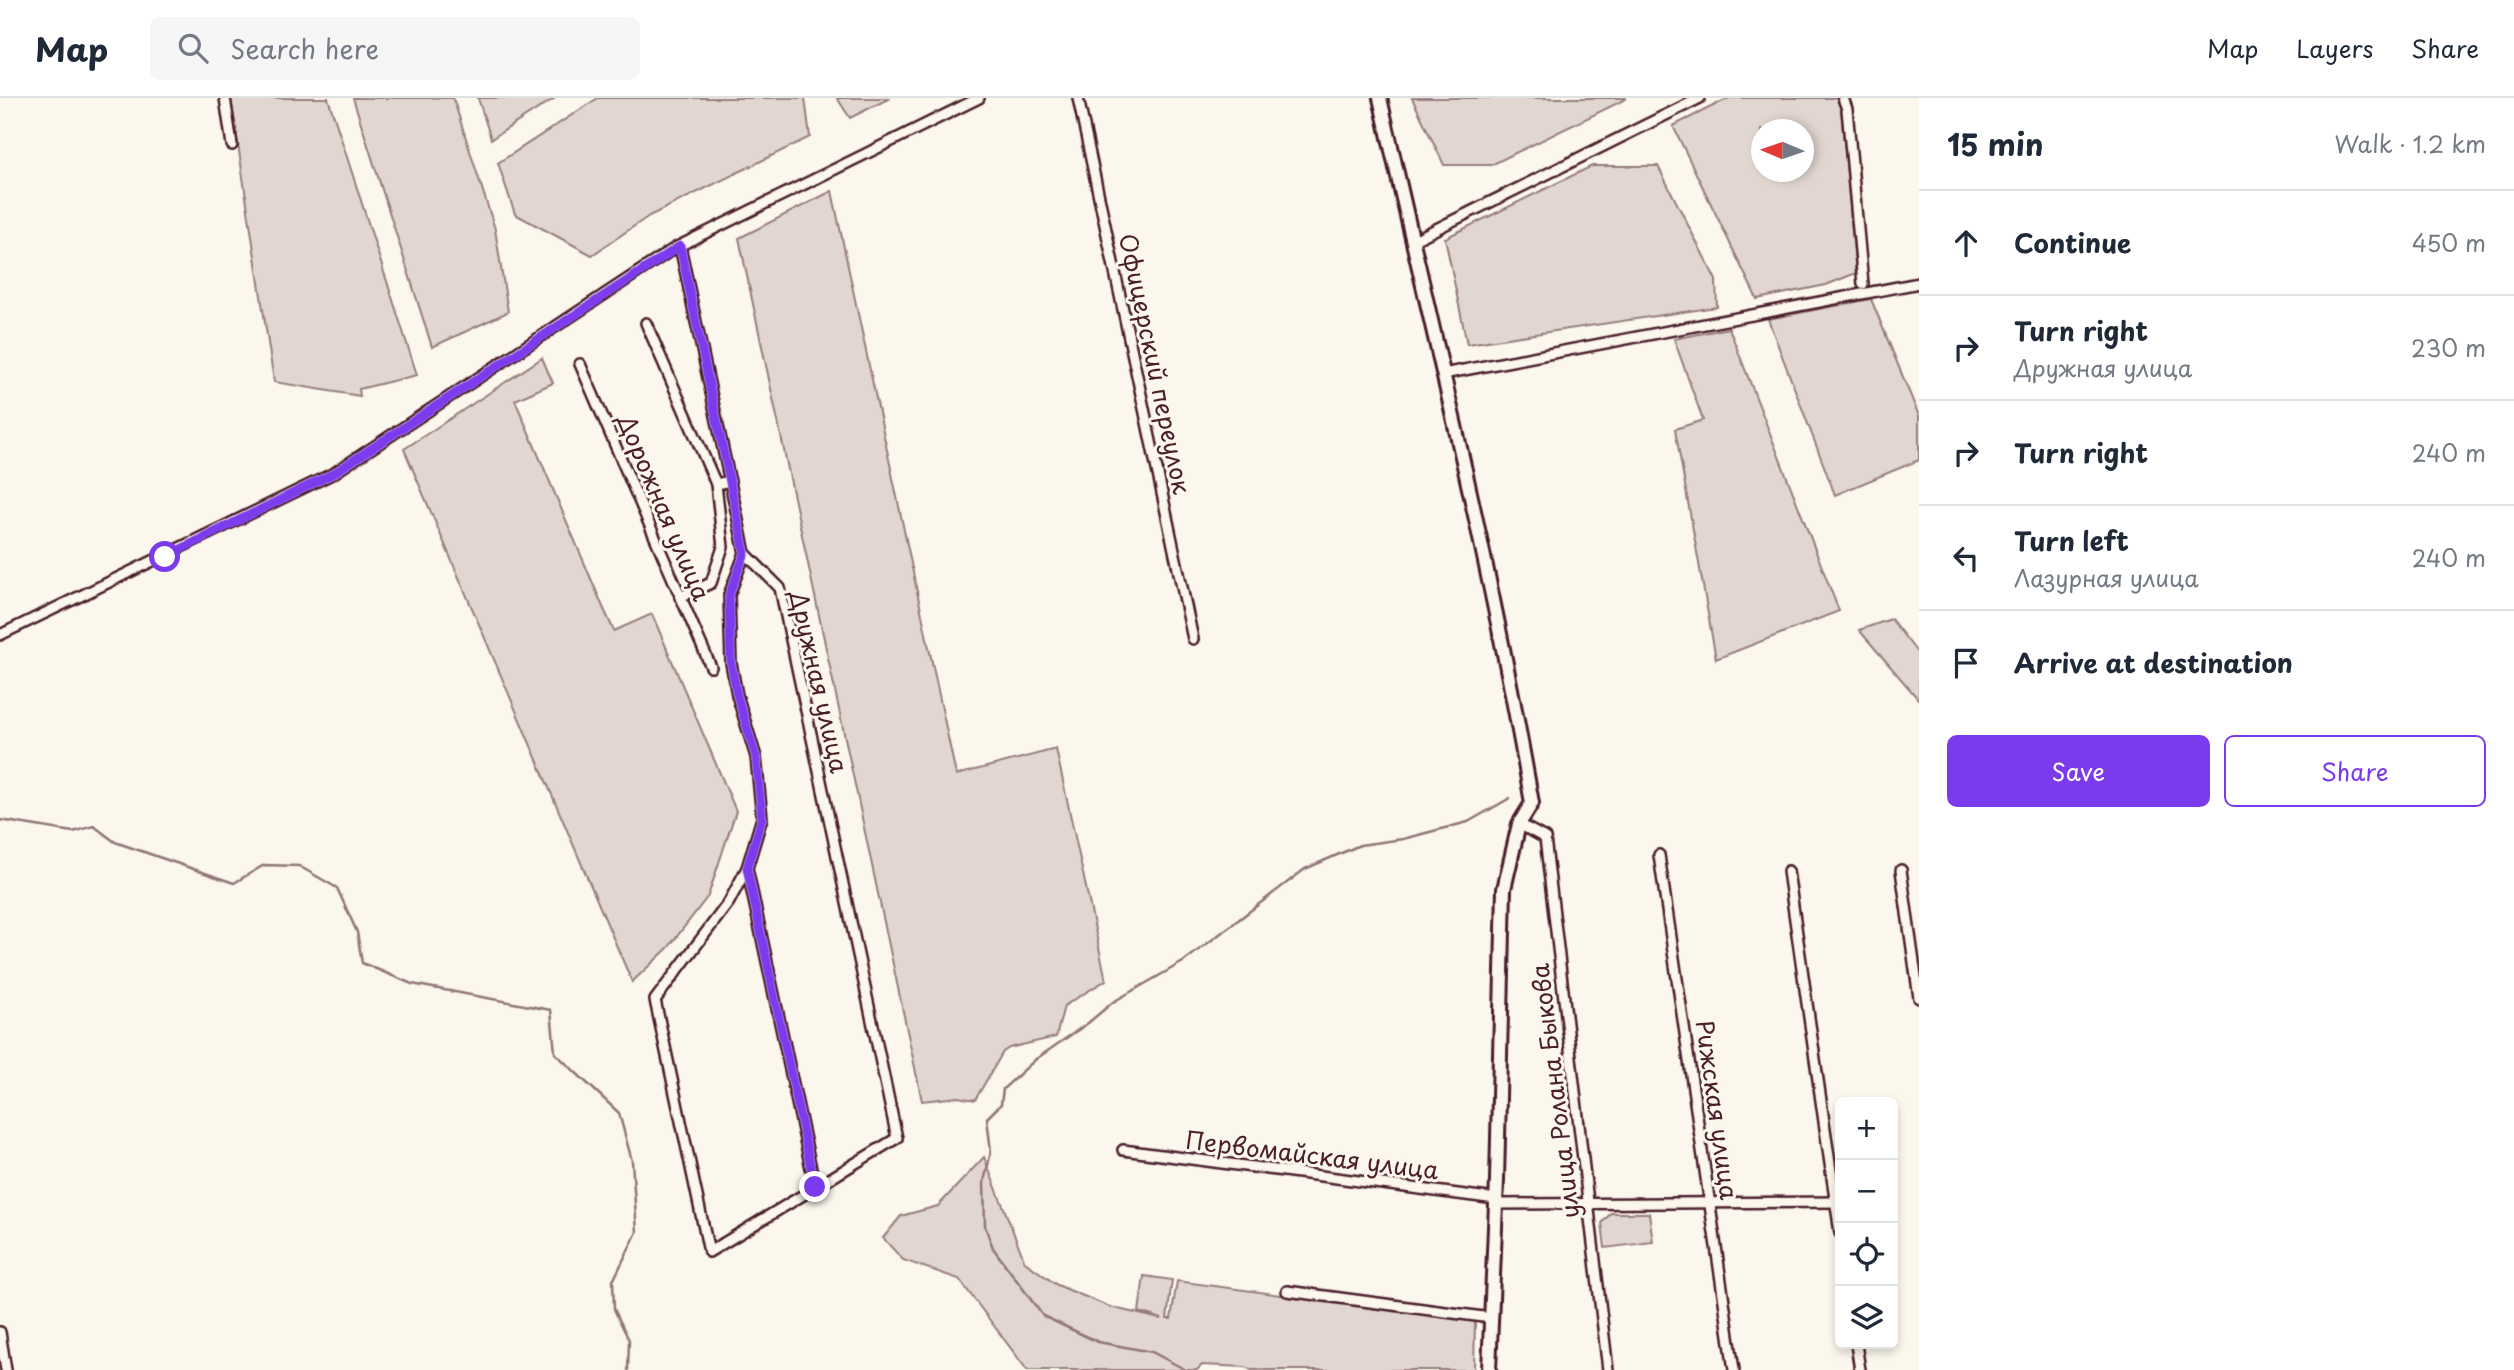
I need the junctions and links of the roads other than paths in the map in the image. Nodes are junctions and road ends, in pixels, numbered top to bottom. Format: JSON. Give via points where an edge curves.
{"nodes":[{"id":1,"x":225,"y":98,"type":"edge"},
{"id":2,"x":979,"y":98,"type":"edge"},
{"id":3,"x":1078,"y":98,"type":"edge"},
{"id":4,"x":1380,"y":98,"type":"edge"},
{"id":5,"x":1700,"y":98,"type":"edge"},
{"id":6,"x":1843,"y":98,"type":"edge"},
{"id":7,"x":232,"y":145,"type":"dead end"},
{"id":8,"x":1412,"y":241,"type":"junction"},
{"id":9,"x":680,"y":246,"type":"junction"},
{"id":10,"x":1919,"y":283,"type":"edge"},
{"id":11,"x":1863,"y":284,"type":"dead end"},
{"id":12,"x":646,"y":323,"type":"dead end"},
{"id":13,"x":580,"y":364,"type":"dead end"},
{"id":14,"x":1443,"y":374,"type":"junction"},
{"id":15,"x":730,"y":481,"type":"junction"},
{"id":16,"x":716,"y":484,"type":"junction"},
{"id":17,"x":745,"y":553,"type":"junction"},
{"id":18,"x":680,"y":597,"type":"junction"},
{"id":19,"x":0,"y":635,"type":"edge"},
{"id":20,"x":1192,"y":639,"type":"dead end"},
{"id":21,"x":711,"y":667,"type":"dead end"},
{"id":22,"x":1519,"y":824,"type":"junction"},
{"id":23,"x":1659,"y":855,"type":"dead end"},
{"id":24,"x":747,"y":868,"type":"junction"},
{"id":25,"x":1901,"y":870,"type":"dead end"},
{"id":26,"x":1788,"y":871,"type":"dead end"},
{"id":27,"x":1919,"y":998,"type":"edge"},
{"id":28,"x":1123,"y":1150,"type":"dead end"},
{"id":29,"x":1835,"y":1182,"type":"edge"},
{"id":30,"x":815,"y":1187,"type":"dead end"},
{"id":31,"x":1496,"y":1202,"type":"junction"},
{"id":32,"x":1835,"y":1202,"type":"edge"},
{"id":33,"x":1589,"y":1204,"type":"junction"},
{"id":34,"x":1710,"y":1204,"type":"junction"},
{"id":35,"x":1287,"y":1291,"type":"dead end"},
{"id":36,"x":1491,"y":1318,"type":"junction"},
{"id":37,"x":0,"y":1332,"type":"edge"},
{"id":38,"x":1857,"y":1349,"type":"edge"},
{"id":39,"x":6,"y":1370,"type":"edge"},
{"id":40,"x":1489,"y":1370,"type":"edge"},
{"id":41,"x":1608,"y":1370,"type":"edge"},
{"id":42,"x":1734,"y":1370,"type":"edge"},
{"id":43,"x":1860,"y":1370,"type":"edge"}],
"edges":[{"from":1,"to":7,"type":"street"},
{"from":2,"to":9,"type":"street"},
{"from":3,"to":20,"type":"street","name":"Офицерский переулок"},
{"from":4,"to":8,"type":"street"},
{"from":5,"to":8,"type":"street"},
{"from":6,"to":11,"type":"street"},
{"from":8,"to":14,"type":"street"},
{"from":9,"to":15,"type":"street"},
{"from":9,"to":19,"type":"street","via":[[334,473]]},
{"from":10,"to":14,"type":"street"},
{"from":12,"to":16,"type":"street"},
{"from":13,"to":18,"type":"street","name":"Дорожная улица"},
{"from":14,"to":22,"type":"street","via":[[1507,662],[1532,803]]},
{"from":15,"to":16,"type":"street"},
{"from":15,"to":17,"type":"street"},
{"from":16,"to":18,"type":"street","via":[[723,547],[710,583]]},
{"from":17,"to":24,"type":"street","via":[[729,595],[731,663],[756,757],[762,818]]},
{"from":17,"to":24,"type":"street","name":"Дружная улица","via":[[780,588],[897,1138],[709,1252],[655,1000],[729,902]]},
{"from":18,"to":21,"type":"street","name":"Дорожная улица"},
{"from":22,"to":31,"type":"street","via":[[1504,889]]},
{"from":22,"to":33,"type":"street","name":"улица Ролана Быкова","via":[[1545,838]]},
{"from":23,"to":34,"type":"street","name":"Рижская улица"},
{"from":24,"to":30,"type":"street"},
{"from":25,"to":27,"type":"street"},
{"from":26,"to":29,"type":"street"},
{"from":28,"to":31,"type":"street","name":"Первомайская улица"},
{"from":31,"to":33,"type":"street","name":"Первомайская улица"},
{"from":31,"to":36,"type":"street"},
{"from":32,"to":34,"type":"street","name":"Первомайская улица"},
{"from":33,"to":34,"type":"street","name":"Первомайская улица"},
{"from":33,"to":41,"type":"street","name":"улица Ролана Быкова"},
{"from":34,"to":42,"type":"street","name":"Рижская улица"},
{"from":35,"to":36,"type":"street"},
{"from":36,"to":40,"type":"street"},
{"from":37,"to":39,"type":"street"},
{"from":38,"to":43,"type":"street"}]}
